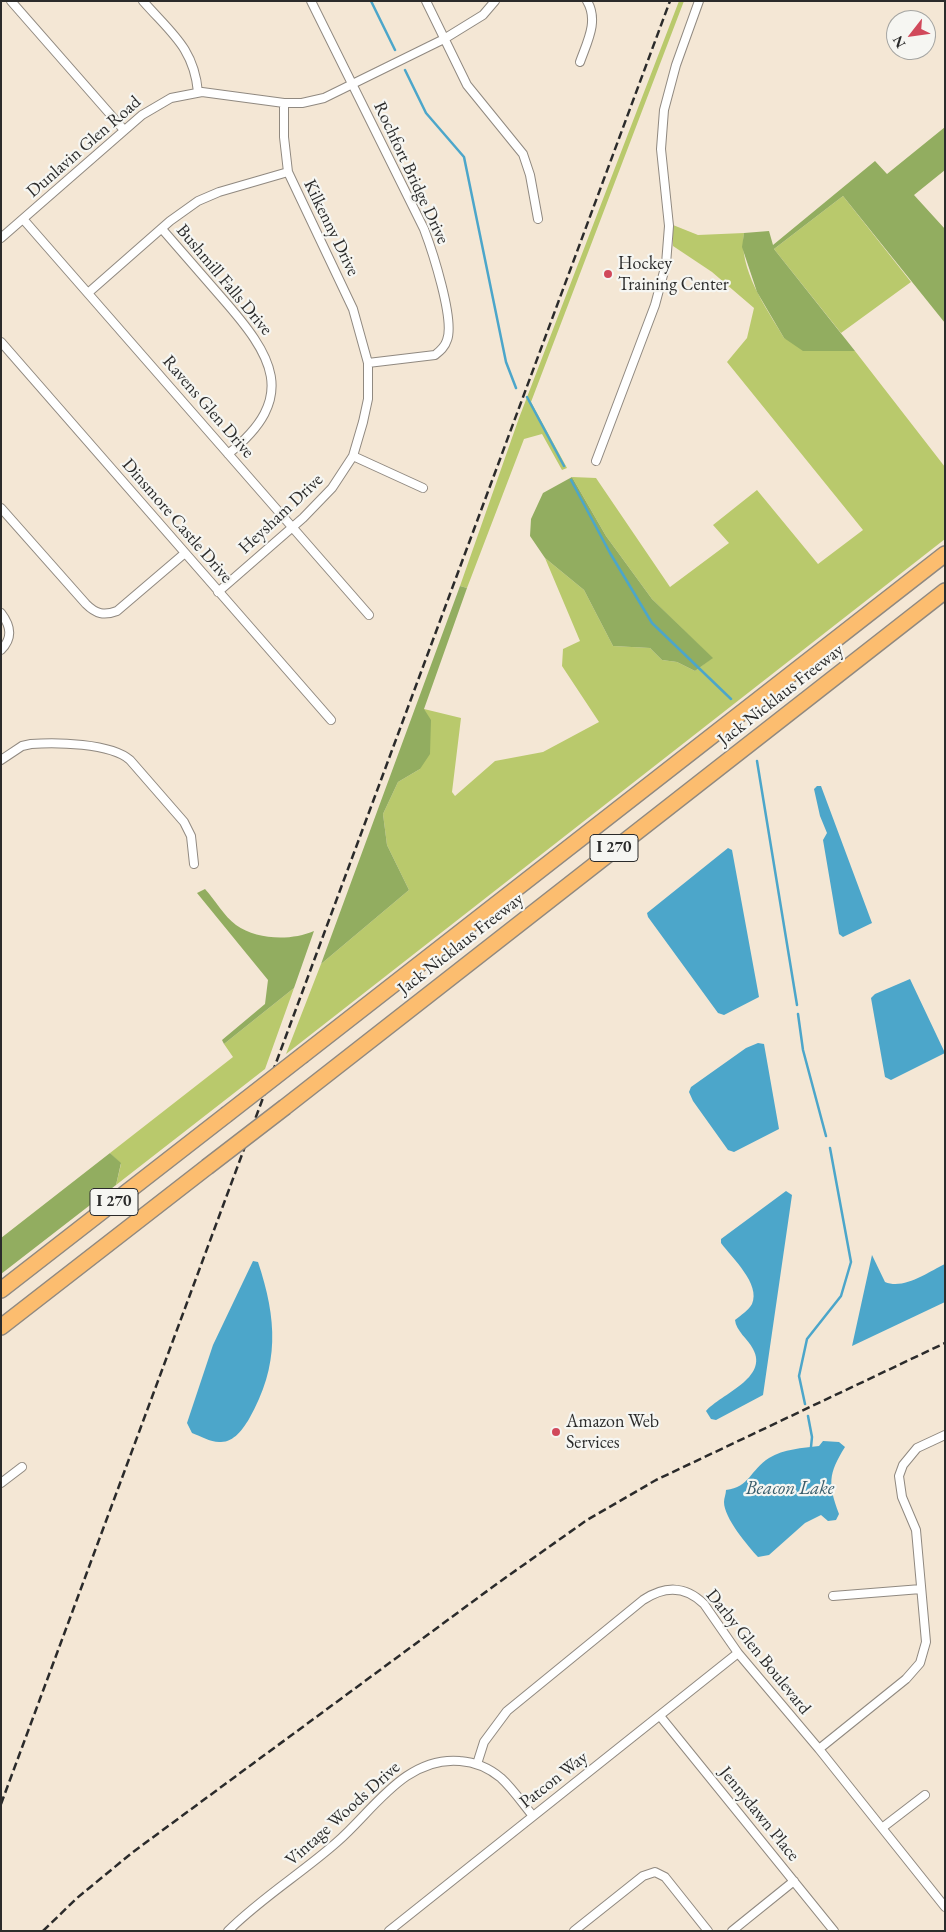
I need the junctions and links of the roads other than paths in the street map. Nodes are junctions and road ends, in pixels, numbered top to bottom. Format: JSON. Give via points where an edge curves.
{"nodes":[{"id":1,"x":10,"y":1,"type":"edge"},
{"id":2,"x":143,"y":1,"type":"edge"},
{"id":3,"x":311,"y":1,"type":"edge"},
{"id":4,"x":426,"y":1,"type":"edge"},
{"id":5,"x":495,"y":1,"type":"edge"},
{"id":6,"x":587,"y":1,"type":"edge"},
{"id":7,"x":699,"y":1,"type":"edge"},
{"id":8,"x":444,"y":39,"type":"junction"},
{"id":9,"x":580,"y":62,"type":"dead end"},
{"id":10,"x":352,"y":85,"type":"junction"},
{"id":11,"x":198,"y":92,"type":"junction"},
{"id":12,"x":284,"y":103,"type":"junction"},
{"id":13,"x":124,"y":130,"type":"junction"},
{"id":14,"x":288,"y":172,"type":"junction"},
{"id":15,"x":23,"y":219,"type":"junction"},
{"id":16,"x":538,"y":219,"type":"dead end"},
{"id":17,"x":162,"y":229,"type":"junction"},
{"id":18,"x":1,"y":238,"type":"edge"},
{"id":19,"x":88,"y":293,"type":"junction"},
{"id":20,"x":1,"y":342,"type":"edge"},
{"id":21,"x":368,"y":363,"type":"junction"},
{"id":22,"x":228,"y":454,"type":"junction"},
{"id":23,"x":353,"y":456,"type":"junction"},
{"id":24,"x":596,"y":460,"type":"dead end"},
{"id":25,"x":423,"y":488,"type":"dead end"},
{"id":26,"x":1,"y":508,"type":"edge"},
{"id":27,"x":292,"y":528,"type":"junction"},
{"id":28,"x":185,"y":553,"type":"junction"},
{"id":29,"x":945,"y":554,"type":"edge"},
{"id":30,"x":945,"y":590,"type":"edge"},
{"id":31,"x":218,"y":592,"type":"junction"},
{"id":32,"x":1,"y":613,"type":"edge"},
{"id":33,"x":370,"y":615,"type":"dead end"},
{"id":34,"x":1,"y":650,"type":"edge"},
{"id":35,"x":331,"y":720,"type":"dead end"},
{"id":36,"x":1,"y":760,"type":"edge"},
{"id":37,"x":194,"y":864,"type":"dead end"},
{"id":38,"x":1,"y":1290,"type":"edge"},
{"id":39,"x":1,"y":1327,"type":"edge"},
{"id":40,"x":945,"y":1435,"type":"edge"},
{"id":41,"x":22,"y":1467,"type":"dead end"},
{"id":42,"x":1,"y":1483,"type":"edge"},
{"id":43,"x":921,"y":1589,"type":"junction"},
{"id":44,"x":833,"y":1596,"type":"dead end"},
{"id":45,"x":738,"y":1654,"type":"junction"},
{"id":46,"x":660,"y":1716,"type":"junction"},
{"id":47,"x":819,"y":1749,"type":"junction"},
{"id":48,"x":477,"y":1764,"type":"junction"},
{"id":49,"x":925,"y":1795,"type":"dead end"},
{"id":50,"x":533,"y":1816,"type":"junction"},
{"id":51,"x":882,"y":1828,"type":"junction"},
{"id":52,"x":794,"y":1881,"type":"junction"},
{"id":53,"x":945,"y":1907,"type":"edge"},
{"id":54,"x":228,"y":1931,"type":"edge"},
{"id":55,"x":390,"y":1931,"type":"edge"},
{"id":56,"x":574,"y":1931,"type":"edge"},
{"id":57,"x":708,"y":1931,"type":"edge"},
{"id":58,"x":732,"y":1931,"type":"edge"},
{"id":59,"x":834,"y":1931,"type":"edge"}],
"edges":[{"from":1,"to":13,"type":"street"},
{"from":2,"to":11,"type":"street","via":[[186,50],[196,72]]},
{"from":3,"to":10,"type":"street","name":"Rochfort Bridge Drive"},
{"from":4,"to":8,"type":"street"},
{"from":5,"to":8,"type":"street","name":"Dunlavin Glen Road","via":[[483,15]]},
{"from":6,"to":9,"type":"street","via":[[593,22]]},
{"from":7,"to":24,"type":"street","via":[[664,110],[661,149],[669,226],[666,264],[655,305]]},
{"from":8,"to":10,"type":"street","name":"Dunlavin Glen Road"},
{"from":8,"to":16,"type":"street","via":[[467,85],[523,154]]},
{"from":10,"to":12,"type":"street","name":"Dunlavin Glen Road","via":[[313,101]]},
{"from":10,"to":21,"type":"street","name":"Rochfort Bridge Drive","via":[[424,229],[438,266],[448,327],[448,339],[435,355]]},
{"from":11,"to":12,"type":"street","name":"Dunlavin Glen Road"},
{"from":11,"to":13,"type":"street","name":"Dunlavin Glen Road","via":[[155,106]]},
{"from":12,"to":14,"type":"street","name":"Kilkenny Drive"},
{"from":13,"to":15,"type":"street","name":"Dunlavin Glen Road"},
{"from":14,"to":17,"type":"street","via":[[227,189],[198,201]]},
{"from":14,"to":21,"type":"street","name":"Kilkenny Drive","via":[[353,309]]},
{"from":15,"to":18,"type":"street","name":"Dunlavin Glen Road"},
{"from":15,"to":19,"type":"street","name":"Ravens Glen Drive"},
{"from":17,"to":19,"type":"street"},
{"from":17,"to":22,"type":"street","name":"Bushmill Falls Drive","via":[[251,331],[268,363],[271,387],[266,411],[252,433]]},
{"from":19,"to":22,"type":"street","name":"Ravens Glen Drive"},
{"from":20,"to":28,"type":"street","name":"Dinsmore Castle Drive"},
{"from":21,"to":23,"type":"street","name":"Heysham Drive","via":[[368,399]]},
{"from":22,"to":27,"type":"street","name":"Ravens Glen Drive"},
{"from":23,"to":25,"type":"street"},
{"from":23,"to":27,"type":"street","name":"Heysham Drive","via":[[332,488]]},
{"from":26,"to":28,"type":"street","via":[[86,604],[100,614],[117,611]]},
{"from":27,"to":31,"type":"street","name":"Heysham Drive"},
{"from":27,"to":33,"type":"street","name":"Ravens Glen Drive"},
{"from":28,"to":31,"type":"street","name":"Dinsmore Castle Drive"},
{"from":29,"to":38,"type":"highway","name":"Jack Nicklaus Freeway","number":"I 270","bridge":true},
{"from":30,"to":39,"type":"highway","name":"Jack Nicklaus Freeway","number":"I 270","bridge":true},
{"from":31,"to":35,"type":"street","name":"Dinsmore Castle Drive"},
{"from":32,"to":34,"type":"street","via":[[8,622],[10,633]]},
{"from":36,"to":37,"type":"street","via":[[30,744],[106,748],[119,752],[130,760],[184,822],[191,836]]},
{"from":40,"to":43,"type":"street","via":[[917,1448],[903,1465],[899,1476],[902,1497],[916,1530]]},
{"from":41,"to":42,"type":"street"},
{"from":43,"to":44,"type":"street"},
{"from":43,"to":47,"type":"street","via":[[926,1642],[920,1663],[906,1679]]},
{"from":45,"to":46,"type":"street","name":"Patcon Way"},
{"from":45,"to":47,"type":"street","name":"Darby Glen Boulevard"},
{"from":45,"to":48,"type":"street","name":"Darby Glen Boulevard","via":[[697,1597],[679,1589],[660,1590],[643,1600],[507,1711],[484,1742]]},
{"from":46,"to":50,"type":"street","name":"Patcon Way"},
{"from":46,"to":52,"type":"street","name":"Jennydawn Place"},
{"from":47,"to":51,"type":"street","name":"Darby Glen Boulevard"},
{"from":48,"to":50,"type":"street","name":"Vintage Woods Drive","via":[[501,1778]]},
{"from":48,"to":54,"type":"street","name":"Vintage Woods Drive","via":[[454,1760],[416,1770],[381,1797],[319,1858]]},
{"from":49,"to":51,"type":"street"},
{"from":50,"to":55,"type":"street","name":"Patcon Way"},
{"from":51,"to":53,"type":"street","name":"Darby Glen Boulevard"},
{"from":52,"to":58,"type":"street"},
{"from":52,"to":59,"type":"street","name":"Jennydawn Place"},
{"from":56,"to":57,"type":"street","via":[[643,1876],[655,1872],[665,1877]]}]}
